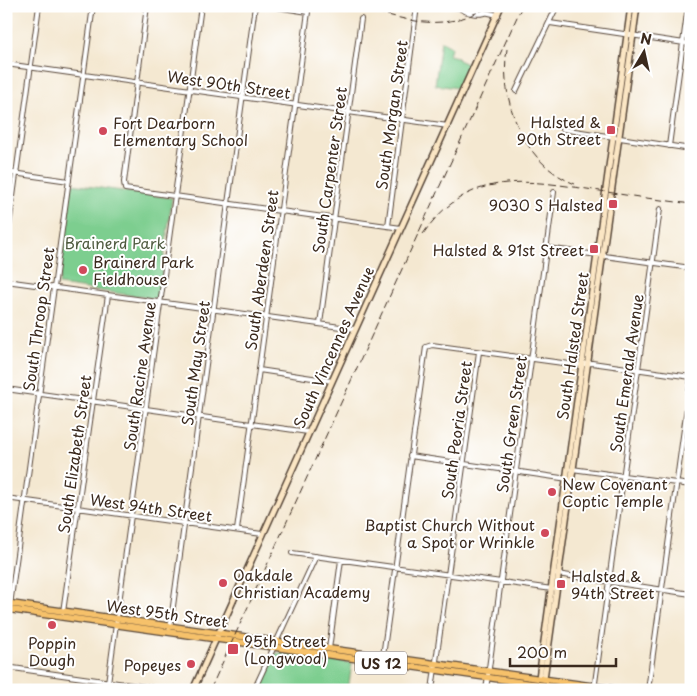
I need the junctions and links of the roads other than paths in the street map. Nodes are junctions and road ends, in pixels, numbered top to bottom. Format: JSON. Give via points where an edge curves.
{"nodes":[{"id":1,"x":39,"y":6,"type":"edge"},
{"id":2,"x":93,"y":6,"type":"edge"},
{"id":3,"x":148,"y":6,"type":"edge"},
{"id":4,"x":201,"y":6,"type":"edge"},
{"id":5,"x":255,"y":6,"type":"edge"},
{"id":6,"x":270,"y":6,"type":"edge"},
{"id":7,"x":411,"y":6,"type":"edge"},
{"id":8,"x":440,"y":6,"type":"edge"},
{"id":9,"x":502,"y":6,"type":"edge"},
{"id":10,"x":557,"y":6,"type":"edge"},
{"id":11,"x":631,"y":6,"type":"edge"},
{"id":12,"x":636,"y":6,"type":"edge"},
{"id":13,"x":688,"y":6,"type":"edge"},
{"id":14,"x":417,"y":7,"type":"edge"},
{"id":15,"x":498,"y":15,"type":"junction"},
{"id":16,"x":361,"y":19,"type":"dead end"},
{"id":17,"x":550,"y":23,"type":"junction"},
{"id":18,"x":630,"y":35,"type":"junction"},
{"id":19,"x":683,"y":43,"type":"junction"},
{"id":20,"x":691,"y":44,"type":"edge"},
{"id":21,"x":6,"y":64,"type":"edge"},
{"id":22,"x":30,"y":67,"type":"junction"},
{"id":23,"x":83,"y":75,"type":"junction"},
{"id":24,"x":137,"y":82,"type":"junction"},
{"id":25,"x":190,"y":90,"type":"junction"},
{"id":26,"x":516,"y":91,"type":"dead end"},
{"id":27,"x":242,"y":97,"type":"junction"},
{"id":28,"x":296,"y":105,"type":"junction"},
{"id":29,"x":348,"y":112,"type":"junction"},
{"id":30,"x":402,"y":120,"type":"junction"},
{"id":31,"x":448,"y":126,"type":"junction"},
{"id":32,"x":562,"y":129,"type":"dead end"},
{"id":33,"x":616,"y":138,"type":"junction"},
{"id":34,"x":669,"y":146,"type":"junction"},
{"id":35,"x":691,"y":149,"type":"edge"},
{"id":36,"x":6,"y":172,"type":"edge"},
{"id":37,"x":16,"y":174,"type":"junction"},
{"id":38,"x":69,"y":181,"type":"junction"},
{"id":39,"x":554,"y":192,"type":"dead end"},
{"id":40,"x":176,"y":196,"type":"junction"},
{"id":41,"x":228,"y":203,"type":"junction"},
{"id":42,"x":660,"y":208,"type":"dead end"},
{"id":43,"x":281,"y":211,"type":"junction"},
{"id":44,"x":334,"y":218,"type":"junction"},
{"id":45,"x":388,"y":226,"type":"junction"},
{"id":46,"x":401,"y":228,"type":"junction"},
{"id":47,"x":6,"y":248,"type":"edge"},
{"id":48,"x":547,"y":248,"type":"junction"},
{"id":49,"x":600,"y":255,"type":"junction"},
{"id":50,"x":653,"y":263,"type":"junction"},
{"id":51,"x":691,"y":268,"type":"edge"},
{"id":52,"x":6,"y":281,"type":"edge"},
{"id":53,"x":54,"y":287,"type":"junction"},
{"id":54,"x":108,"y":295,"type":"junction"},
{"id":55,"x":161,"y":302,"type":"junction"},
{"id":56,"x":213,"y":309,"type":"junction"},
{"id":57,"x":266,"y":317,"type":"junction"},
{"id":58,"x":320,"y":324,"type":"junction"},
{"id":59,"x":355,"y":329,"type":"junction"},
{"id":60,"x":478,"y":352,"type":"junction"},
{"id":61,"x":532,"y":360,"type":"junction"},
{"id":62,"x":585,"y":364,"type":"junction"},
{"id":63,"x":259,"y":370,"type":"junction"},
{"id":64,"x":638,"y":370,"type":"junction"},
{"id":65,"x":691,"y":378,"type":"edge"},
{"id":66,"x":332,"y":381,"type":"junction"},
{"id":67,"x":6,"y":389,"type":"edge"},
{"id":68,"x":39,"y":394,"type":"junction"},
{"id":69,"x":93,"y":402,"type":"junction"},
{"id":70,"x":146,"y":409,"type":"junction"},
{"id":71,"x":199,"y":416,"type":"junction"},
{"id":72,"x":252,"y":424,"type":"junction"},
{"id":73,"x":308,"y":432,"type":"junction"},
{"id":74,"x":410,"y":456,"type":"junction"},
{"id":75,"x":463,"y":463,"type":"junction"},
{"id":76,"x":570,"y":469,"type":"junction"},
{"id":77,"x":516,"y":471,"type":"junction"},
{"id":78,"x":624,"y":476,"type":"junction"},
{"id":79,"x":569,"y":479,"type":"junction"},
{"id":80,"x":676,"y":483,"type":"junction"},
{"id":81,"x":691,"y":485,"type":"edge"},
{"id":82,"x":6,"y":498,"type":"edge"},
{"id":83,"x":25,"y":500,"type":"junction"},
{"id":84,"x":78,"y":508,"type":"junction"},
{"id":85,"x":131,"y":515,"type":"junction"},
{"id":86,"x":184,"y":523,"type":"junction"},
{"id":87,"x":237,"y":530,"type":"junction"},
{"id":88,"x":262,"y":534,"type":"junction"},
{"id":89,"x":292,"y":553,"type":"dead end"},
{"id":90,"x":316,"y":556,"type":"junction"},
{"id":91,"x":341,"y":560,"type":"junction"},
{"id":92,"x":395,"y":567,"type":"junction"},
{"id":93,"x":556,"y":574,"type":"junction"},
{"id":94,"x":448,"y":575,"type":"junction"},
{"id":95,"x":501,"y":582,"type":"junction"},
{"id":96,"x":609,"y":582,"type":"junction"},
{"id":97,"x":557,"y":586,"type":"junction"},
{"id":98,"x":551,"y":589,"type":"junction"},
{"id":99,"x":662,"y":590,"type":"junction"},
{"id":100,"x":691,"y":594,"type":"edge"},
{"id":101,"x":8,"y":607,"type":"edge"},
{"id":102,"x":63,"y":614,"type":"junction"},
{"id":103,"x":117,"y":622,"type":"junction"},
{"id":104,"x":170,"y":630,"type":"junction"},
{"id":105,"x":6,"y":634,"type":"edge"},
{"id":106,"x":216,"y":636,"type":"junction"},
{"id":107,"x":275,"y":644,"type":"junction"},
{"id":108,"x":329,"y":652,"type":"junction"},
{"id":109,"x":382,"y":656,"type":"junction"},
{"id":110,"x":6,"y":667,"type":"edge"},
{"id":111,"x":435,"y":667,"type":"junction"},
{"id":112,"x":488,"y":674,"type":"junction"},
{"id":113,"x":108,"y":682,"type":"junction"},
{"id":114,"x":541,"y":684,"type":"edge"},
{"id":115,"x":594,"y":688,"type":"edge"},
{"id":116,"x":107,"y":690,"type":"edge"},
{"id":117,"x":167,"y":690,"type":"edge"},
{"id":118,"x":193,"y":690,"type":"edge"},
{"id":119,"x":254,"y":690,"type":"edge"},
{"id":120,"x":432,"y":690,"type":"edge"},
{"id":121,"x":486,"y":690,"type":"edge"},
{"id":122,"x":576,"y":690,"type":"edge"},
{"id":123,"x":622,"y":690,"type":"edge"},
{"id":124,"x":648,"y":690,"type":"edge"}],
"edges":[{"from":1,"to":22,"type":"street"},
{"from":2,"to":23,"type":"street","name":"South Throop Street"},
{"from":3,"to":24,"type":"street"},
{"from":4,"to":25,"type":"street","name":"South Racine Avenue"},
{"from":5,"to":27,"type":"street","name":"South May Street"},
{"from":6,"to":28,"type":"street","name":"South Aberdeen Street","via":[[308,12]]},
{"from":7,"to":14,"type":"street"},
{"from":8,"to":14,"type":"street"},
{"from":8,"to":15,"type":"street"},
{"from":9,"to":15,"type":"main road","name":"South Vincennes Avenue"},
{"from":10,"to":17,"type":"street"},
{"from":11,"to":18,"type":"main road","name":"South Halsted Street"},
{"from":12,"to":18,"type":"main road","name":"South Halsted Street"},
{"from":13,"to":19,"type":"street"},
{"from":14,"to":30,"type":"street","name":"South Morgan Street"},
{"from":15,"to":31,"type":"main road","name":"South Vincennes Avenue"},
{"from":16,"to":29,"type":"street","name":"South Carpenter Street"},
{"from":17,"to":18,"type":"street"},
{"from":17,"to":26,"type":"street"},
{"from":18,"to":19,"type":"street"},
{"from":18,"to":33,"type":"main road","name":"South Halsted Street"},
{"from":19,"to":20,"type":"street"},
{"from":19,"to":34,"type":"street"},
{"from":21,"to":22,"type":"street","name":"West 90th Street"},
{"from":22,"to":23,"type":"street","name":"West 90th Street"},
{"from":22,"to":37,"type":"street"},
{"from":23,"to":24,"type":"street","name":"West 90th Street"},
{"from":23,"to":38,"type":"street","name":"South Throop Street"},
{"from":24,"to":25,"type":"street","name":"West 90th Street"},
{"from":24,"to":40,"type":"street","via":[[125,189]]},
{"from":25,"to":27,"type":"street","name":"West 90th Street"},
{"from":25,"to":40,"type":"street","name":"South Racine Avenue"},
{"from":27,"to":28,"type":"street","name":"West 90th Street"},
{"from":27,"to":41,"type":"street","name":"South May Street"},
{"from":28,"to":29,"type":"street","name":"West 90th Street"},
{"from":28,"to":43,"type":"street","name":"South Aberdeen Street"},
{"from":29,"to":30,"type":"street","name":"West 90th Street"},
{"from":29,"to":44,"type":"street","name":"South Carpenter Street"},
{"from":30,"to":31,"type":"street","name":"West 90th Street"},
{"from":30,"to":45,"type":"street","name":"South Morgan Street"},
{"from":31,"to":46,"type":"main road","name":"South Vincennes Avenue"},
{"from":32,"to":33,"type":"street"},
{"from":33,"to":34,"type":"street"},
{"from":33,"to":49,"type":"main road","name":"South Halsted Street"},
{"from":34,"to":35,"type":"street"},
{"from":36,"to":37,"type":"street"},
{"from":37,"to":38,"type":"street"},
{"from":37,"to":47,"type":"street"},
{"from":38,"to":53,"type":"street","name":"South Throop Street"},
{"from":39,"to":48,"type":"street","name":"South Green Street"},
{"from":40,"to":41,"type":"street"},
{"from":40,"to":55,"type":"street","name":"South Racine Avenue"},
{"from":41,"to":43,"type":"street"},
{"from":41,"to":56,"type":"street","name":"South May Street"},
{"from":42,"to":50,"type":"street","name":"South Emerald Avenue"},
{"from":43,"to":44,"type":"street"},
{"from":43,"to":57,"type":"street","name":"South Aberdeen Street"},
{"from":44,"to":45,"type":"street"},
{"from":44,"to":58,"type":"street","name":"South Carpenter Street"},
{"from":45,"to":46,"type":"street"},
{"from":46,"to":59,"type":"main road","name":"South Vincennes Avenue"},
{"from":48,"to":49,"type":"street"},
{"from":48,"to":61,"type":"street","name":"South Green Street"},
{"from":49,"to":50,"type":"street"},
{"from":49,"to":62,"type":"main road","name":"South Halsted Street"},
{"from":50,"to":51,"type":"street"},
{"from":50,"to":64,"type":"street","name":"South Emerald Avenue"},
{"from":52,"to":53,"type":"street"},
{"from":53,"to":54,"type":"street"},
{"from":53,"to":68,"type":"street","name":"South Throop Street"},
{"from":54,"to":55,"type":"street"},
{"from":54,"to":69,"type":"street","name":"South Elizabeth Street"},
{"from":55,"to":56,"type":"street"},
{"from":55,"to":70,"type":"street","name":"South Racine Avenue"},
{"from":56,"to":57,"type":"street"},
{"from":56,"to":71,"type":"street","name":"South May Street"},
{"from":57,"to":58,"type":"street"},
{"from":57,"to":63,"type":"street","name":"South Aberdeen Street"},
{"from":58,"to":59,"type":"street"},
{"from":59,"to":66,"type":"main road","name":"South Vincennes Avenue"},
{"from":60,"to":61,"type":"street"},
{"from":60,"to":74,"type":"street","via":[[432,345],[426,347]]},
{"from":60,"to":75,"type":"street","name":"South Peoria Street"},
{"from":61,"to":62,"type":"street"},
{"from":61,"to":77,"type":"street","name":"South Green Street"},
{"from":62,"to":64,"type":"street"},
{"from":62,"to":76,"type":"main road","name":"South Halsted Street"},
{"from":63,"to":66,"type":"street"},
{"from":63,"to":72,"type":"street","name":"South Aberdeen Street"},
{"from":64,"to":65,"type":"street"},
{"from":64,"to":78,"type":"street","name":"South Emerald Avenue"},
{"from":65,"to":80,"type":"street"},
{"from":66,"to":73,"type":"main road","name":"South Vincennes Avenue"},
{"from":67,"to":68,"type":"street"},
{"from":68,"to":69,"type":"street"},
{"from":68,"to":83,"type":"street","name":"South Throop Street"},
{"from":69,"to":70,"type":"street"},
{"from":69,"to":84,"type":"street","name":"South Elizabeth Street"},
{"from":70,"to":71,"type":"street"},
{"from":70,"to":85,"type":"street","name":"South Racine Avenue"},
{"from":71,"to":72,"type":"street"},
{"from":71,"to":86,"type":"street","name":"South May Street"},
{"from":72,"to":73,"type":"street"},
{"from":72,"to":87,"type":"street","name":"South Aberdeen Street"},
{"from":73,"to":88,"type":"main road","name":"South Vincennes Avenue"},
{"from":74,"to":75,"type":"street"},
{"from":74,"to":92,"type":"street"},
{"from":75,"to":77,"type":"street"},
{"from":75,"to":94,"type":"street","name":"South Peoria Street"},
{"from":76,"to":78,"type":"street"},
{"from":76,"to":79,"type":"main road","name":"South Halsted Street"},
{"from":77,"to":79,"type":"street"},
{"from":77,"to":95,"type":"street","name":"South Green Street"},
{"from":78,"to":80,"type":"street"},
{"from":78,"to":96,"type":"street","name":"South Emerald Avenue"},
{"from":79,"to":93,"type":"main road","name":"South Halsted Street"},
{"from":80,"to":81,"type":"street"},
{"from":80,"to":99,"type":"street"},
{"from":82,"to":83,"type":"street","name":"West 94th Street"},
{"from":83,"to":84,"type":"street","name":"West 94th Street"},
{"from":83,"to":101,"type":"street","name":"South Throop Street"},
{"from":84,"to":85,"type":"street","name":"West 94th Street"},
{"from":84,"to":102,"type":"street","name":"South Elizabeth Street"},
{"from":85,"to":86,"type":"street","name":"West 94th Street"},
{"from":85,"to":103,"type":"street","name":"South Racine Avenue"},
{"from":86,"to":87,"type":"street","name":"West 94th Street"},
{"from":86,"to":104,"type":"street","name":"South May Street"},
{"from":87,"to":88,"type":"street","name":"West 94th Street"},
{"from":88,"to":106,"type":"main road","name":"South Vincennes Avenue"},
{"from":89,"to":90,"type":"street"},
{"from":90,"to":91,"type":"street"},
{"from":90,"to":107,"type":"street"},
{"from":91,"to":92,"type":"street"},
{"from":91,"to":108,"type":"street"},
{"from":92,"to":94,"type":"street"},
{"from":92,"to":109,"type":"street"},
{"from":93,"to":96,"type":"street"},
{"from":93,"to":97,"type":"main road","name":"South Halsted Street"},
{"from":93,"to":98,"type":"main road","name":"South Halsted Street"},
{"from":94,"to":95,"type":"street"},
{"from":94,"to":111,"type":"street","name":"South Peoria Street"},
{"from":95,"to":98,"type":"street"},
{"from":95,"to":112,"type":"street","name":"South Green Street"},
{"from":96,"to":99,"type":"street"},
{"from":96,"to":115,"type":"street","name":"South Emerald Avenue"},
{"from":97,"to":98,"type":"street"},
{"from":97,"to":114,"type":"main road","name":"South Halsted Street"},
{"from":98,"to":114,"type":"main road","name":"South Halsted Street"},
{"from":99,"to":100,"type":"street"},
{"from":99,"to":124,"type":"street"},
{"from":101,"to":102,"type":"main road","name":"West 95th Street","number":"US 12"},
{"from":101,"to":105,"type":"street","name":"South Throop Street"},
{"from":102,"to":103,"type":"main road","name":"West 95th Street","number":"US 12"},
{"from":103,"to":104,"type":"main road","name":"West 95th Street","number":"US 12"},
{"from":103,"to":113,"type":"street","name":"South Racine Avenue"},
{"from":104,"to":106,"type":"main road","name":"West 95th Street","number":"US 12"},
{"from":106,"to":107,"type":"main road","name":"West 95th Street","number":"US 12"},
{"from":106,"to":118,"type":"main road","name":"South Vincennes Avenue"},
{"from":107,"to":108,"type":"main road","name":"West 95th Street","number":"US 12"},
{"from":107,"to":119,"type":"street"},
{"from":108,"to":109,"type":"main road","name":"West 95th Street","number":"US 12"},
{"from":108,"to":111,"type":"main road","name":"West 95th Street","number":"US 12"},
{"from":109,"to":111,"type":"main road","name":"West 95th Street","number":"US 12"},
{"from":110,"to":113,"type":"street"},
{"from":111,"to":112,"type":"main road","name":"West 95th Street","number":"US 12"},
{"from":111,"to":120,"type":"street","name":"South Peoria Street"},
{"from":112,"to":114,"type":"main road","name":"West 95th Street","number":"US 12"},
{"from":112,"to":121,"type":"street","name":"South Green Street"},
{"from":113,"to":116,"type":"street","name":"South Racine Avenue"},
{"from":113,"to":117,"type":"street"},
{"from":114,"to":115,"type":"main road","name":"West 95th Street","number":"US 12"},
{"from":114,"to":122,"type":"main road","name":"West 95th Street","number":"US 12"},
{"from":115,"to":123,"type":"main road","name":"West 95th Street","number":"US 12"}]}
